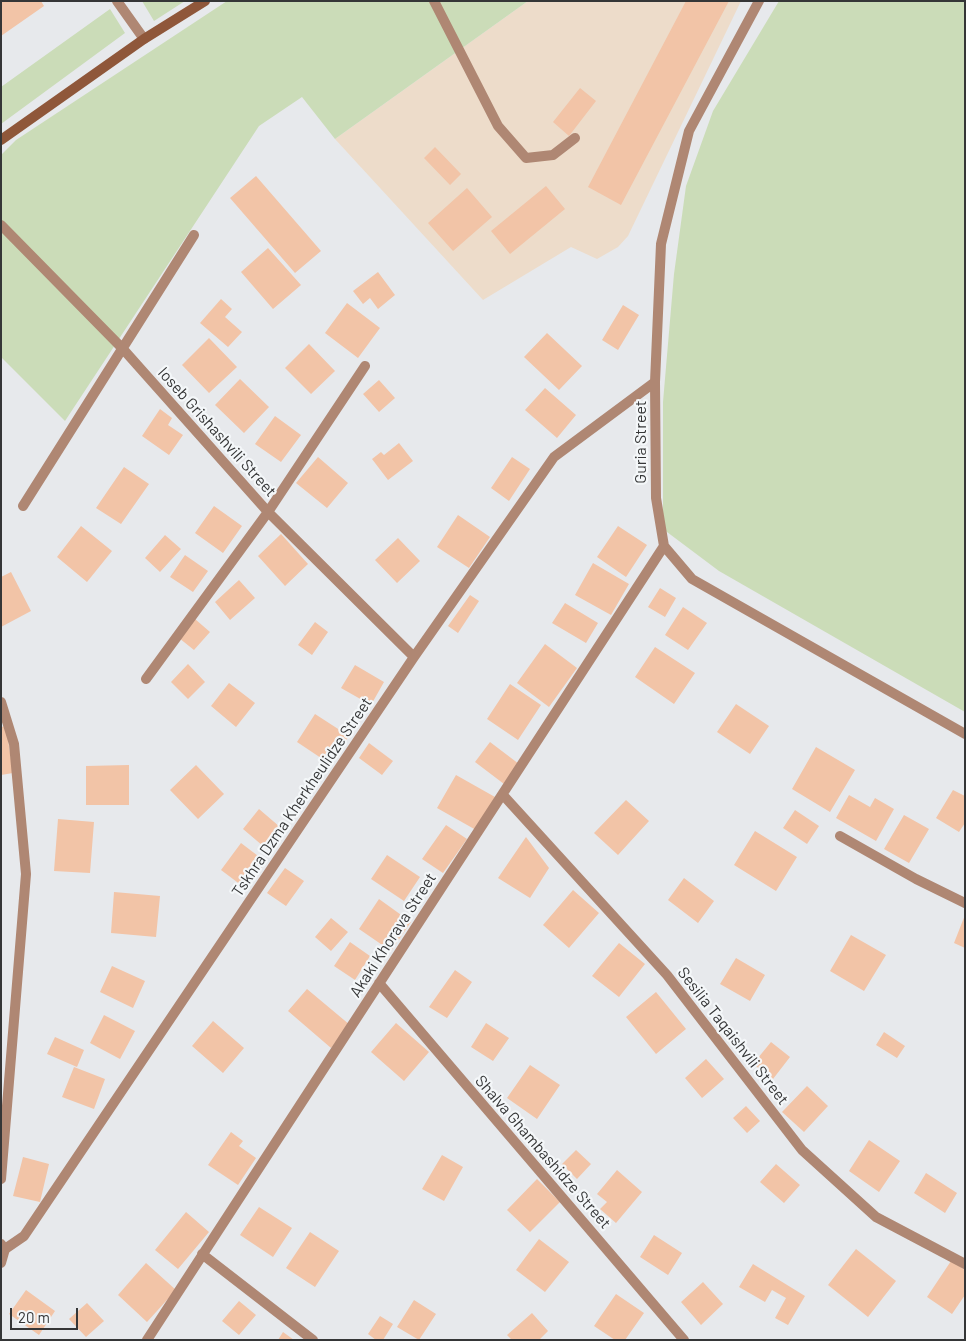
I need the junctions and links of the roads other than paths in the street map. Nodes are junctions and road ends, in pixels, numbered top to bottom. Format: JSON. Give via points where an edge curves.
{"nodes":[{"id":1,"x":118,"y":1,"type":"edge"},
{"id":2,"x":205,"y":1,"type":"edge"},
{"id":3,"x":434,"y":1,"type":"edge"},
{"id":4,"x":759,"y":1,"type":"edge"},
{"id":5,"x":144,"y":40,"type":"junction"},
{"id":6,"x":575,"y":138,"type":"dead end"},
{"id":7,"x":1,"y":140,"type":"edge"},
{"id":8,"x":1,"y":225,"type":"edge"},
{"id":9,"x":194,"y":235,"type":"dead end"},
{"id":10,"x":123,"y":349,"type":"junction"},
{"id":11,"x":365,"y":366,"type":"dead end"},
{"id":12,"x":655,"y":382,"type":"junction"},
{"id":13,"x":23,"y":506,"type":"dead end"},
{"id":14,"x":268,"y":512,"type":"junction"},
{"id":15,"x":664,"y":546,"type":"junction"},
{"id":16,"x":414,"y":657,"type":"junction"},
{"id":17,"x":146,"y":679,"type":"dead end"},
{"id":18,"x":1,"y":702,"type":"edge"},
{"id":19,"x":965,"y":734,"type":"edge"},
{"id":20,"x":503,"y":795,"type":"junction"},
{"id":21,"x":840,"y":836,"type":"dead end"},
{"id":22,"x":965,"y":903,"type":"edge"},
{"id":23,"x":379,"y":984,"type":"junction"},
{"id":24,"x":1,"y":1179,"type":"edge"},
{"id":25,"x":3,"y":1247,"type":"edge"},
{"id":26,"x":202,"y":1254,"type":"junction"},
{"id":27,"x":1,"y":1263,"type":"edge"},
{"id":28,"x":965,"y":1264,"type":"edge"},
{"id":29,"x":147,"y":1340,"type":"edge"},
{"id":30,"x":314,"y":1340,"type":"edge"},
{"id":31,"x":684,"y":1340,"type":"edge"}],
"edges":[{"from":1,"to":5,"type":"street"},
{"from":2,"to":5,"type":"street"},
{"from":3,"to":6,"type":"street","via":[[498,126],[526,158],[553,155]]},
{"from":4,"to":12,"type":"street","name":"Guria Street","via":[[689,132],[661,244]]},
{"from":5,"to":7,"type":"street"},
{"from":8,"to":10,"type":"street","name":"Ioseb Grishashvili Street"},
{"from":9,"to":10,"type":"street"},
{"from":10,"to":13,"type":"street"},
{"from":10,"to":14,"type":"street","name":"Ioseb Grishashvili Street"},
{"from":11,"to":14,"type":"street"},
{"from":12,"to":15,"type":"street","name":"Guria Street","via":[[656,498]]},
{"from":12,"to":16,"type":"street","name":"Tskhra Dzma Kherkheulidze Street","via":[[554,457]]},
{"from":14,"to":16,"type":"street","name":"Ioseb Grishashvili Street"},
{"from":14,"to":17,"type":"street"},
{"from":15,"to":19,"type":"street","via":[[692,579]]},
{"from":15,"to":20,"type":"street","name":"Akaki Khorava Street"},
{"from":16,"to":25,"type":"street","name":"Tskhra Dzma Kherkheulidze Street","via":[[24,1236]]},
{"from":18,"to":24,"type":"street","via":[[14,744],[26,874]]},
{"from":20,"to":23,"type":"street","name":"Akaki Khorava Street"},
{"from":20,"to":28,"type":"street","name":"Sesilia Taqaishvili Street","via":[[667,975],[802,1150],[876,1216]]},
{"from":21,"to":22,"type":"street"},
{"from":23,"to":26,"type":"street","name":"Akaki Khorava Street"},
{"from":23,"to":31,"type":"street","name":"Shalva Ghambashidze Street"},
{"from":25,"to":27,"type":"street"},
{"from":26,"to":29,"type":"street","name":"Akaki Khorava Street"},
{"from":26,"to":30,"type":"street"}]}
